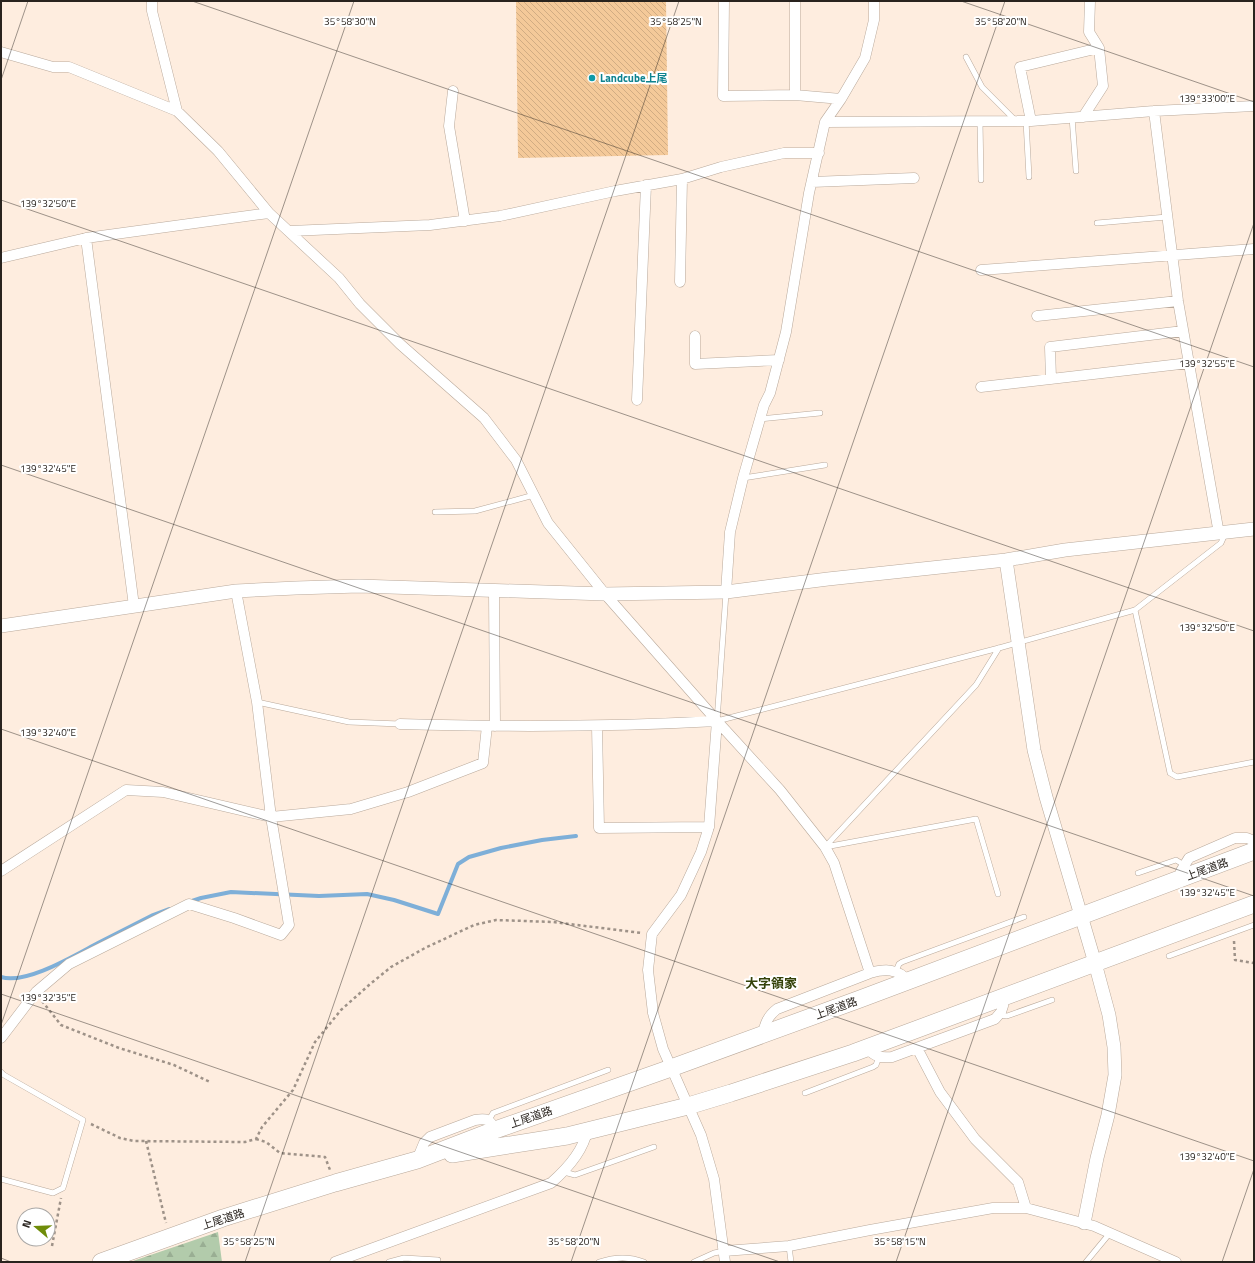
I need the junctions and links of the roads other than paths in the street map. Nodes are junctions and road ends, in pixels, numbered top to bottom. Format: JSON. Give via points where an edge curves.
{"nodes":[{"id":1,"x":152,"y":1,"type":"edge"},
{"id":2,"x":724,"y":1,"type":"edge"},
{"id":3,"x":795,"y":1,"type":"edge"},
{"id":4,"x":874,"y":1,"type":"edge"},
{"id":5,"x":1090,"y":1,"type":"edge"},
{"id":6,"x":1099,"y":48,"type":"junction"},
{"id":7,"x":1,"y":52,"type":"edge"},
{"id":8,"x":966,"y":57,"type":"dead end"},
{"id":9,"x":452,"y":90,"type":"dead end"},
{"id":10,"x":795,"y":96,"type":"junction"},
{"id":11,"x":841,"y":99,"type":"junction"},
{"id":12,"x":1254,"y":106,"type":"edge"},
{"id":13,"x":177,"y":111,"type":"junction"},
{"id":14,"x":1154,"y":111,"type":"junction"},
{"id":15,"x":1072,"y":117,"type":"junction"},
{"id":16,"x":1083,"y":117,"type":"junction"},
{"id":17,"x":1016,"y":120,"type":"junction"},
{"id":18,"x":980,"y":121,"type":"junction"},
{"id":19,"x":1029,"y":121,"type":"junction"},
{"id":20,"x":825,"y":122,"type":"junction"},
{"id":21,"x":819,"y":153,"type":"junction"},
{"id":22,"x":1076,"y":171,"type":"dead end"},
{"id":23,"x":1029,"y":177,"type":"dead end"},
{"id":24,"x":682,"y":178,"type":"junction"},
{"id":25,"x":914,"y":178,"type":"dead end"},
{"id":26,"x":981,"y":180,"type":"dead end"},
{"id":27,"x":812,"y":182,"type":"junction"},
{"id":28,"x":646,"y":185,"type":"junction"},
{"id":29,"x":269,"y":213,"type":"junction"},
{"id":30,"x":1167,"y":217,"type":"junction"},
{"id":31,"x":464,"y":221,"type":"junction"},
{"id":32,"x":1098,"y":223,"type":"dead end"},
{"id":33,"x":290,"y":231,"type":"junction"},
{"id":34,"x":86,"y":238,"type":"junction"},
{"id":35,"x":1254,"y":249,"type":"edge"},
{"id":36,"x":1172,"y":255,"type":"junction"},
{"id":37,"x":1,"y":258,"type":"edge"},
{"id":38,"x":981,"y":270,"type":"dead end"},
{"id":39,"x":680,"y":282,"type":"dead end"},
{"id":40,"x":1178,"y":301,"type":"junction"},
{"id":41,"x":1037,"y":316,"type":"dead end"},
{"id":42,"x":1183,"y":331,"type":"junction"},
{"id":43,"x":695,"y":336,"type":"dead end"},
{"id":44,"x":779,"y":360,"type":"junction"},
{"id":45,"x":1189,"y":363,"type":"junction"},
{"id":46,"x":1051,"y":379,"type":"junction"},
{"id":47,"x":981,"y":387,"type":"dead end"},
{"id":48,"x":637,"y":400,"type":"dead end"},
{"id":49,"x":820,"y":413,"type":"dead end"},
{"id":50,"x":760,"y":420,"type":"junction"},
{"id":51,"x":825,"y":465,"type":"dead end"},
{"id":52,"x":743,"y":478,"type":"junction"},
{"id":53,"x":534,"y":495,"type":"junction"},
{"id":54,"x":435,"y":512,"type":"dead end"},
{"id":55,"x":1254,"y":529,"type":"edge"},
{"id":56,"x":1222,"y":533,"type":"junction"},
{"id":57,"x":1006,"y":560,"type":"junction"},
{"id":58,"x":494,"y":591,"type":"junction"},
{"id":59,"x":236,"y":592,"type":"junction"},
{"id":60,"x":726,"y":592,"type":"junction"},
{"id":61,"x":605,"y":594,"type":"junction"},
{"id":62,"x":134,"y":606,"type":"junction"},
{"id":63,"x":1135,"y":610,"type":"junction"},
{"id":64,"x":1,"y":626,"type":"edge"},
{"id":65,"x":1018,"y":643,"type":"junction"},
{"id":66,"x":999,"y":648,"type":"junction"},
{"id":67,"x":257,"y":702,"type":"junction"},
{"id":68,"x":717,"y":721,"type":"junction"},
{"id":69,"x":400,"y":724,"type":"joint"},
{"id":70,"x":491,"y":726,"type":"junction"},
{"id":71,"x":597,"y":726,"type":"junction"},
{"id":72,"x":1254,"y":762,"type":"edge"},
{"id":73,"x":271,"y":817,"type":"junction"},
{"id":74,"x":709,"y":827,"type":"junction"},
{"id":75,"x":1254,"y":841,"type":"edge"},
{"id":76,"x":825,"y":846,"type":"junction"},
{"id":77,"x":1254,"y":851,"type":"edge"},
{"id":78,"x":1,"y":871,"type":"edge"},
{"id":79,"x":1183,"y":872,"type":"junction"},
{"id":80,"x":1138,"y":873,"type":"dead end"},
{"id":81,"x":998,"y":894,"type":"dead end"},
{"id":82,"x":1254,"y":904,"type":"edge"},
{"id":83,"x":1081,"y":916,"type":"junction"},
{"id":84,"x":1024,"y":917,"type":"dead end"},
{"id":85,"x":1254,"y":925,"type":"edge"},
{"id":86,"x":1169,"y":956,"type":"dead end"},
{"id":87,"x":1095,"y":963,"type":"junction"},
{"id":88,"x":870,"y":974,"type":"junction"},
{"id":89,"x":902,"y":976,"type":"junction"},
{"id":90,"x":1004,"y":997,"type":"junction"},
{"id":91,"x":1052,"y":1000,"type":"dead end"},
{"id":92,"x":999,"y":1015,"type":"junction"},
{"id":93,"x":763,"y":1034,"type":"junction"},
{"id":94,"x":1,"y":1038,"type":"edge"},
{"id":95,"x":917,"y":1048,"type":"junction"},
{"id":96,"x":872,"y":1053,"type":"junction"},
{"id":97,"x":671,"y":1068,"type":"junction"},
{"id":98,"x":608,"y":1070,"type":"dead end"},
{"id":99,"x":1,"y":1072,"type":"edge"},
{"id":100,"x":805,"y":1093,"type":"dead end"},
{"id":101,"x":688,"y":1106,"type":"junction"},
{"id":102,"x":492,"y":1125,"type":"junction"},
{"id":103,"x":587,"y":1131,"type":"junction"},
{"id":104,"x":654,"y":1147,"type":"dead end"},
{"id":105,"x":417,"y":1160,"type":"junction"},
{"id":106,"x":564,"y":1172,"type":"junction"},
{"id":107,"x":1,"y":1179,"type":"edge"},
{"id":108,"x":1026,"y":1208,"type":"junction"},
{"id":109,"x":1084,"y":1223,"type":"junction"},
{"id":110,"x":1110,"y":1232,"type":"junction"},
{"id":111,"x":789,"y":1246,"type":"junction"},
{"id":112,"x":724,"y":1251,"type":"junction"},
{"id":113,"x":356,"y":1258,"type":"edge"},
{"id":114,"x":438,"y":1260,"type":"dead end"},
{"id":115,"x":100,"y":1262,"type":"edge"},
{"id":116,"x":335,"y":1262,"type":"edge"},
{"id":117,"x":390,"y":1262,"type":"edge"},
{"id":118,"x":599,"y":1262,"type":"edge"},
{"id":119,"x":644,"y":1262,"type":"edge"},
{"id":120,"x":694,"y":1262,"type":"edge"},
{"id":121,"x":725,"y":1262,"type":"edge"},
{"id":122,"x":791,"y":1262,"type":"edge"},
{"id":123,"x":1086,"y":1262,"type":"edge"},
{"id":124,"x":1176,"y":1262,"type":"edge"}],
"edges":[{"from":1,"to":13,"type":"street","via":[[152,11]]},
{"from":2,"to":10,"type":"street","via":[[723,96]]},
{"from":3,"to":10,"type":"street"},
{"from":4,"to":11,"type":"street","via":[[874,20],[865,58]]},
{"from":5,"to":6,"type":"street","via":[[1089,32]]},
{"from":6,"to":16,"type":"street","via":[[1103,86]]},
{"from":6,"to":19,"type":"street","via":[[1020,67]]},
{"from":7,"to":13,"type":"street","via":[[52,67],[69,67]]},
{"from":8,"to":17,"type":"lane","via":[[982,87]]},
{"from":9,"to":31,"type":"street","via":[[449,126]]},
{"from":10,"to":11,"type":"street"},
{"from":11,"to":20,"type":"street"},
{"from":12,"to":14,"type":"street"},
{"from":13,"to":29,"type":"street","via":[[218,151]]},
{"from":14,"to":16,"type":"street"},
{"from":14,"to":30,"type":"street"},
{"from":15,"to":16,"type":"street"},
{"from":15,"to":19,"type":"street"},
{"from":15,"to":22,"type":"lane"},
{"from":17,"to":18,"type":"street"},
{"from":17,"to":19,"type":"street"},
{"from":18,"to":20,"type":"street"},
{"from":18,"to":26,"type":"lane"},
{"from":19,"to":23,"type":"lane"},
{"from":20,"to":21,"type":"street"},
{"from":21,"to":24,"type":"street","via":[[784,153]]},
{"from":21,"to":27,"type":"street"},
{"from":24,"to":28,"type":"street"},
{"from":24,"to":39,"type":"street"},
{"from":25,"to":27,"type":"street"},
{"from":27,"to":44,"type":"street"},
{"from":28,"to":31,"type":"street","via":[[500,216]]},
{"from":28,"to":48,"type":"street"},
{"from":29,"to":33,"type":"street"},
{"from":29,"to":34,"type":"street"},
{"from":30,"to":32,"type":"lane"},
{"from":30,"to":36,"type":"street"},
{"from":31,"to":33,"type":"street","via":[[430,225]]},
{"from":33,"to":53,"type":"street","via":[[339,278],[360,304],[400,344],[484,418],[516,460]]},
{"from":34,"to":37,"type":"street"},
{"from":34,"to":62,"type":"street"},
{"from":35,"to":36,"type":"street"},
{"from":36,"to":38,"type":"street"},
{"from":36,"to":40,"type":"street"},
{"from":40,"to":41,"type":"street"},
{"from":40,"to":42,"type":"street"},
{"from":42,"to":45,"type":"street"},
{"from":42,"to":46,"type":"street","via":[[1050,347]]},
{"from":43,"to":44,"type":"street","via":[[695,364]]},
{"from":44,"to":50,"type":"street"},
{"from":45,"to":46,"type":"street"},
{"from":45,"to":56,"type":"street"},
{"from":46,"to":47,"type":"street"},
{"from":49,"to":50,"type":"lane"},
{"from":50,"to":52,"type":"street"},
{"from":51,"to":52,"type":"lane"},
{"from":52,"to":60,"type":"street","via":[[730,532]]},
{"from":53,"to":54,"type":"lane","via":[[475,511]]},
{"from":53,"to":61,"type":"street","via":[[548,523]]},
{"from":55,"to":56,"type":"street"},
{"from":56,"to":57,"type":"street","via":[[1065,550]]},
{"from":56,"to":63,"type":"lane","via":[[1221,543]]},
{"from":57,"to":60,"type":"street"},
{"from":57,"to":65,"type":"street"},
{"from":58,"to":59,"type":"street","via":[[360,586]]},
{"from":58,"to":61,"type":"street"},
{"from":58,"to":70,"type":"street"},
{"from":59,"to":62,"type":"street"},
{"from":59,"to":67,"type":"street"},
{"from":60,"to":61,"type":"street"},
{"from":60,"to":68,"type":"lane"},
{"from":61,"to":68,"type":"street"},
{"from":62,"to":64,"type":"street"},
{"from":63,"to":65,"type":"lane"},
{"from":63,"to":72,"type":"lane","via":[[1170,773],[1177,777]]},
{"from":65,"to":66,"type":"lane"},
{"from":65,"to":83,"type":"street","via":[[1034,750]]},
{"from":66,"to":68,"type":"lane"},
{"from":66,"to":76,"type":"lane","via":[[976,686]]},
{"from":67,"to":69,"type":"lane","via":[[349,722]]},
{"from":67,"to":73,"type":"street"},
{"from":68,"to":71,"type":"street"},
{"from":68,"to":74,"type":"street"},
{"from":68,"to":76,"type":"street","via":[[780,790]]},
{"from":69,"to":70,"type":"street"},
{"from":70,"to":71,"type":"street"},
{"from":70,"to":73,"type":"street","via":[[483,763],[408,792],[351,809]]},
{"from":71,"to":74,"type":"street","via":[[599,828]]},
{"from":73,"to":78,"type":"street","via":[[163,792],[126,790]]},
{"from":73,"to":94,"type":"street","via":[[289,925],[281,935],[189,904],[69,964],[36,992]]},
{"from":74,"to":97,"type":"street","via":[[701,852],[681,895],[652,934],[648,970],[653,1013]]},
{"from":75,"to":79,"type":"street","via":[[1235,838],[1189,858]]},
{"from":76,"to":81,"type":"lane","via":[[976,819]]},
{"from":76,"to":88,"type":"street","via":[[834,863]]},
{"from":77,"to":79,"type":"highway","name":"上尾道路"},
{"from":79,"to":80,"type":"lane","via":[[1176,860]]},
{"from":79,"to":83,"type":"highway","name":"上尾道路"},
{"from":82,"to":87,"type":"highway","name":"上尾道路"},
{"from":83,"to":87,"type":"street"},
{"from":83,"to":89,"type":"highway","name":"上尾道路"},
{"from":84,"to":89,"type":"lane","via":[[902,962],[899,964]]},
{"from":85,"to":86,"type":"lane"},
{"from":87,"to":90,"type":"highway","name":"上尾道路"},
{"from":87,"to":109,"type":"street","via":[[1109,1015],[1115,1075]]},
{"from":88,"to":89,"type":"street","via":[[883,970]]},
{"from":88,"to":93,"type":"street","via":[[777,1009],[767,1018]]},
{"from":89,"to":93,"type":"highway","name":"上尾道路"},
{"from":90,"to":92,"type":"street"},
{"from":90,"to":96,"type":"highway","name":"上尾道路"},
{"from":91,"to":92,"type":"lane","via":[[1007,1016]]},
{"from":92,"to":95,"type":"street","via":[[995,1019]]},
{"from":93,"to":97,"type":"highway","name":"上尾道路"},
{"from":95,"to":96,"type":"street","via":[[892,1057]]},
{"from":95,"to":108,"type":"street","via":[[940,1092],[975,1139],[1018,1182]]},
{"from":96,"to":100,"type":"lane","via":[[876,1065],[874,1067]]},
{"from":96,"to":101,"type":"highway","name":"上尾道路"},
{"from":97,"to":101,"type":"street"},
{"from":97,"to":102,"type":"highway","name":"上尾道路"},
{"from":98,"to":102,"type":"lane","via":[[493,1112]]},
{"from":99,"to":107,"type":"lane","via":[[83,1120],[63,1188],[53,1193]]},
{"from":101,"to":103,"type":"highway","name":"上尾道路"},
{"from":101,"to":112,"type":"street","via":[[701,1135],[714,1179]]},
{"from":102,"to":105,"type":"highway","name":"上尾道路"},
{"from":103,"to":105,"type":"highway","name":"上尾道路"},
{"from":103,"to":106,"type":"street","via":[[583,1145]]},
{"from":104,"to":106,"type":"lane","via":[[575,1175]]},
{"from":105,"to":115,"type":"highway","name":"上尾道路","via":[[224,1218]]},
{"from":106,"to":113,"type":"street","via":[[551,1183]]},
{"from":108,"to":109,"type":"street"},
{"from":108,"to":111,"type":"street","via":[[993,1208]]},
{"from":109,"to":110,"type":"street"},
{"from":110,"to":123,"type":"lane"},
{"from":110,"to":124,"type":"street"},
{"from":111,"to":112,"type":"street"},
{"from":111,"to":122,"type":"lane"},
{"from":112,"to":120,"type":"lane"},
{"from":112,"to":121,"type":"street"},
{"from":113,"to":116,"type":"street"},
{"from":114,"to":117,"type":"lane","via":[[404,1258]]},
{"from":118,"to":119,"type":"lane","via":[[629,1258]]}]}
